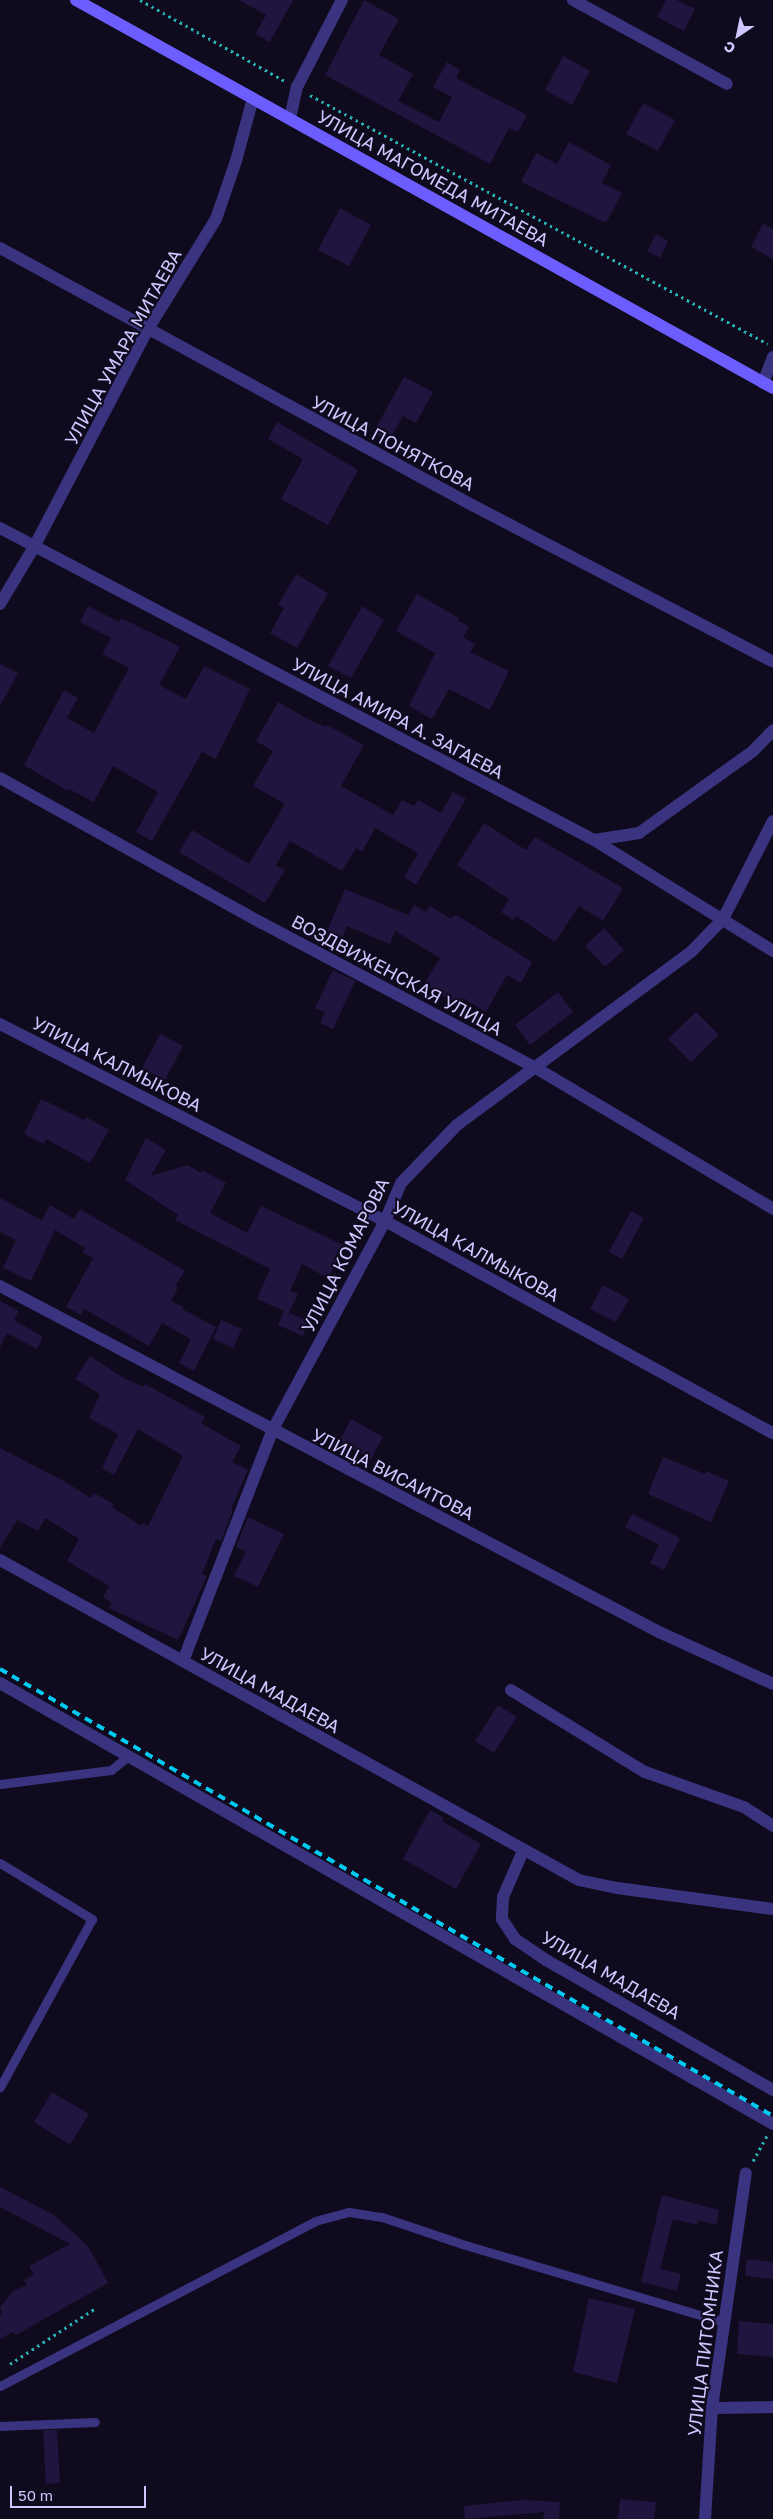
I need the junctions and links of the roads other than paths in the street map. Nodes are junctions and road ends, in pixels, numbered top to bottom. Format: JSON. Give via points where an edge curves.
{"nodes":[{"id":1,"x":76,"y":0,"type":"edge"},
{"id":2,"x":342,"y":0,"type":"edge"},
{"id":3,"x":573,"y":0,"type":"edge"},
{"id":4,"x":726,"y":84,"type":"dead end"},
{"id":5,"x":253,"y":98,"type":"junction"},
{"id":6,"x":290,"y":118,"type":"junction"},
{"id":7,"x":0,"y":248,"type":"edge"},
{"id":8,"x":148,"y":329,"type":"junction"},
{"id":9,"x":773,"y":357,"type":"edge"},
{"id":10,"x":768,"y":385,"type":"edge"},
{"id":11,"x":0,"y":528,"type":"edge"},
{"id":12,"x":34,"y":547,"type":"junction"},
{"id":13,"x":0,"y":604,"type":"edge"},
{"id":14,"x":773,"y":662,"type":"edge"},
{"id":15,"x":773,"y":730,"type":"edge"},
{"id":16,"x":0,"y":778,"type":"edge"},
{"id":17,"x":773,"y":821,"type":"edge"},
{"id":18,"x":594,"y":840,"type":"junction"},
{"id":19,"x":724,"y":920,"type":"junction"},
{"id":20,"x":773,"y":951,"type":"edge"},
{"id":21,"x":0,"y":1024,"type":"edge"},
{"id":22,"x":536,"y":1068,"type":"junction"},
{"id":23,"x":773,"y":1209,"type":"edge"},
{"id":24,"x":385,"y":1221,"type":"junction"},
{"id":25,"x":0,"y":1286,"type":"edge"},
{"id":26,"x":272,"y":1431,"type":"junction"},
{"id":27,"x":773,"y":1433,"type":"edge"},
{"id":28,"x":0,"y":1560,"type":"edge"},
{"id":29,"x":184,"y":1661,"type":"junction"},
{"id":30,"x":0,"y":1683,"type":"edge"},
{"id":31,"x":773,"y":1684,"type":"edge"},
{"id":32,"x":511,"y":1690,"type":"dead end"},
{"id":33,"x":127,"y":1757,"type":"junction"},
{"id":34,"x":0,"y":1784,"type":"edge"},
{"id":35,"x":773,"y":1826,"type":"edge"},
{"id":36,"x":523,"y":1851,"type":"junction"},
{"id":37,"x":0,"y":1863,"type":"edge"},
{"id":38,"x":773,"y":1909,"type":"edge"},
{"id":39,"x":0,"y":2087,"type":"edge"},
{"id":40,"x":773,"y":2090,"type":"edge"},
{"id":41,"x":771,"y":2129,"type":"edge"},
{"id":42,"x":746,"y":2173,"type":"road end"},
{"id":43,"x":723,"y":2322,"type":"junction"},
{"id":44,"x":0,"y":2386,"type":"edge"},
{"id":45,"x":773,"y":2407,"type":"edge"},
{"id":46,"x":712,"y":2408,"type":"junction"},
{"id":47,"x":95,"y":2422,"type":"dead end"},
{"id":48,"x":0,"y":2426,"type":"edge"},
{"id":49,"x":705,"y":2519,"type":"edge"}],
"edges":[{"from":1,"to":5,"type":"street","name":"УЛИЦА МАГОМЕДА МИТАЕВА"},
{"from":2,"to":6,"type":"street","via":[[297,87]]},
{"from":3,"to":4,"type":"street"},
{"from":5,"to":6,"type":"street","name":"УЛИЦА МАГОМЕДА МИТАЕВА"},
{"from":5,"to":8,"type":"street","name":"УЛИЦА УМАРА МИТАЕВА","via":[[216,219]]},
{"from":6,"to":10,"type":"street","name":"УЛИЦА МАГОМЕДА МИТАЕВА"},
{"from":7,"to":8,"type":"street","name":"УЛИЦА ПОНЯТКОВА"},
{"from":8,"to":12,"type":"street","name":"УЛИЦА УМАРА МИТАЕВА"},
{"from":8,"to":14,"type":"street","name":"УЛИЦА ПОНЯТКОВА","via":[[463,500]]},
{"from":9,"to":10,"type":"street"},
{"from":11,"to":12,"type":"street","name":"УЛИЦА АМИРА А. ЗАГАЕВА"},
{"from":12,"to":13,"type":"street","name":"УЛИЦА УМАРА МИТАЕВА"},
{"from":12,"to":18,"type":"street","name":"УЛИЦА АМИРА А. ЗАГАЕВА"},
{"from":15,"to":18,"type":"street","via":[[753,751],[638,833]]},
{"from":16,"to":22,"type":"street","name":"ВОЗДВИЖЕНСКАЯ УЛИЦА","via":[[262,923]]},
{"from":17,"to":19,"type":"street","name":"УЛИЦА КОМАРОВА"},
{"from":18,"to":19,"type":"street","name":"УЛИЦА АМИРА А. ЗАГАЕВА"},
{"from":19,"to":20,"type":"street","name":"УЛИЦА АМИРА А. ЗАГАЕВА"},
{"from":19,"to":22,"type":"street","name":"УЛИЦА КОМАРОВА","via":[[692,951]]},
{"from":21,"to":24,"type":"street","name":"УЛИЦА КАЛМЫКОВА"},
{"from":22,"to":23,"type":"street","name":"ВОЗДВИЖЕНСКАЯ УЛИЦА"},
{"from":22,"to":24,"type":"street","name":"УЛИЦА КОМАРОВА","via":[[457,1125],[401,1182]]},
{"from":24,"to":26,"type":"street","name":"УЛИЦА КОМАРОВА"},
{"from":24,"to":27,"type":"street","name":"УЛИЦА КАЛМЫКОВА"},
{"from":25,"to":26,"type":"street","name":"УЛИЦА ВИСАИТОВА"},
{"from":26,"to":29,"type":"street","name":"УЛИЦА КОМАРОВА"},
{"from":26,"to":31,"type":"street","name":"УЛИЦА ВИСАИТОВА","via":[[659,1632]]},
{"from":28,"to":29,"type":"street","name":"УЛИЦА МАДАЕВА"},
{"from":29,"to":36,"type":"street","name":"УЛИЦА МАДАЕВА"},
{"from":30,"to":33,"type":"street"},
{"from":32,"to":35,"type":"street","via":[[645,1772],[744,1807]]},
{"from":33,"to":34,"type":"lane","via":[[110,1770]]},
{"from":33,"to":41,"type":"street"},
{"from":36,"to":38,"type":"street","name":"УЛИЦА МАДАЕВА","via":[[579,1880]]},
{"from":36,"to":40,"type":"street","name":"УЛИЦА МАДАЕВА","via":[[503,1898],[502,1919],[515,1939]]},
{"from":37,"to":39,"type":"lane","via":[[92,1919]]},
{"from":42,"to":43,"type":"street","name":"УЛИЦА ПИТОМНИКА"},
{"from":43,"to":44,"type":"lane","via":[[382,2217],[350,2212],[315,2221]]},
{"from":43,"to":46,"type":"street","name":"УЛИЦА ПИТОМНИКА"},
{"from":45,"to":46,"type":"street"},
{"from":46,"to":49,"type":"street","name":"УЛИЦА ПИТОМНИКА"},
{"from":47,"to":48,"type":"lane"}]}
